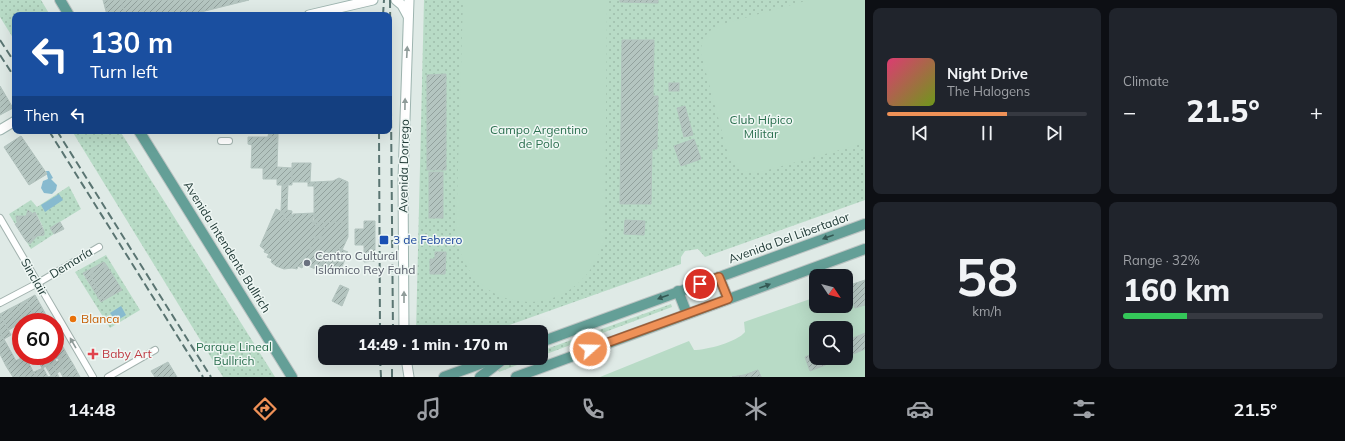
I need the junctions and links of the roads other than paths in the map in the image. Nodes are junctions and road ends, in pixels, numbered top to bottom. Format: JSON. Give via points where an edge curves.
{"nodes":[{"id":1,"x":60,"y":0,"type":"edge"},
{"id":2,"x":373,"y":0,"type":"edge"},
{"id":3,"x":396,"y":0,"type":"edge"},
{"id":4,"x":410,"y":0,"type":"edge"},
{"id":5,"x":67,"y":12,"type":"edge"},
{"id":6,"x":322,"y":12,"type":"edge"},
{"id":7,"x":408,"y":20,"type":"junction"},
{"id":8,"x":12,"y":123,"type":"edge"},
{"id":9,"x":0,"y":130,"type":"edge"},
{"id":10,"x":141,"y":134,"type":"edge"},
{"id":11,"x":222,"y":141,"type":"dead end"},
{"id":12,"x":229,"y":141,"type":"dead end"},
{"id":13,"x":0,"y":218,"type":"edge"},
{"id":14,"x":865,"y":224,"type":"edge"},
{"id":15,"x":99,"y":247,"type":"dead end"},
{"id":16,"x":865,"y":249,"type":"edge"},
{"id":17,"x":719,"y":277,"type":"junction"},
{"id":18,"x":38,"y":283,"type":"junction"},
{"id":19,"x":678,"y":291,"type":"junction"},
{"id":20,"x":728,"y":299,"type":"junction"},
{"id":21,"x":0,"y":302,"type":"edge"},
{"id":22,"x":687,"y":314,"type":"junction"},
{"id":23,"x":404,"y":325,"type":"edge"},
{"id":24,"x":548,"y":339,"type":"edge"},
{"id":25,"x":155,"y":350,"type":"dead end"},
{"id":26,"x":407,"y":365,"type":"edge"},
{"id":27,"x":477,"y":365,"type":"edge"},
{"id":28,"x":496,"y":365,"type":"edge"},
{"id":29,"x":93,"y":377,"type":"edge"},
{"id":30,"x":108,"y":377,"type":"edge"},
{"id":31,"x":292,"y":377,"type":"edge"},
{"id":32,"x":410,"y":377,"type":"edge"},
{"id":33,"x":444,"y":377,"type":"edge"},
{"id":34,"x":480,"y":377,"type":"edge"},
{"id":35,"x":516,"y":377,"type":"edge"}],
"edges":[{"from":1,"to":5,"type":"main road"},
{"from":2,"to":6,"type":"main road"},
{"from":3,"to":7,"type":"main road","via":[[402,5]]},
{"from":4,"to":7,"type":"main road","name":"Avenida Dorrego"},
{"from":23,"to":7,"type":"main road","name":"Avenida Dorrego","one_way":true,"via":[[403,179]]},
{"from":8,"to":9,"type":"main road"},
{"from":10,"to":31,"type":"main road","name":"Avenida Intendente Bullrich"},
{"from":11,"to":12,"type":"street"},
{"from":13,"to":18,"type":"street","name":"Sinclair"},
{"from":14,"to":17,"type":"main road","name":"Avenida Del Libertador","one_way":true},
{"from":15,"to":18,"type":"street","name":"Demaría"},
{"from":20,"to":16,"type":"main road","one_way":true},
{"from":17,"to":19,"type":"main road","name":"Avenida Del Libertador"},
{"from":17,"to":20,"type":"main road"},
{"from":18,"to":21,"type":"street","name":"Demaría"},
{"from":29,"to":18,"type":"street","name":"Sinclair","one_way":true},
{"from":19,"to":22,"type":"main road"},
{"from":19,"to":24,"type":"main road","name":"Avenida Del Libertador","one_way":true},
{"from":20,"to":22,"type":"main road"},
{"from":22,"to":35,"type":"main road"},
{"from":25,"to":30,"type":"street"},
{"from":26,"to":32,"type":"main road"},
{"from":27,"to":33,"type":"main road"},
{"from":28,"to":34,"type":"main road"}]}
